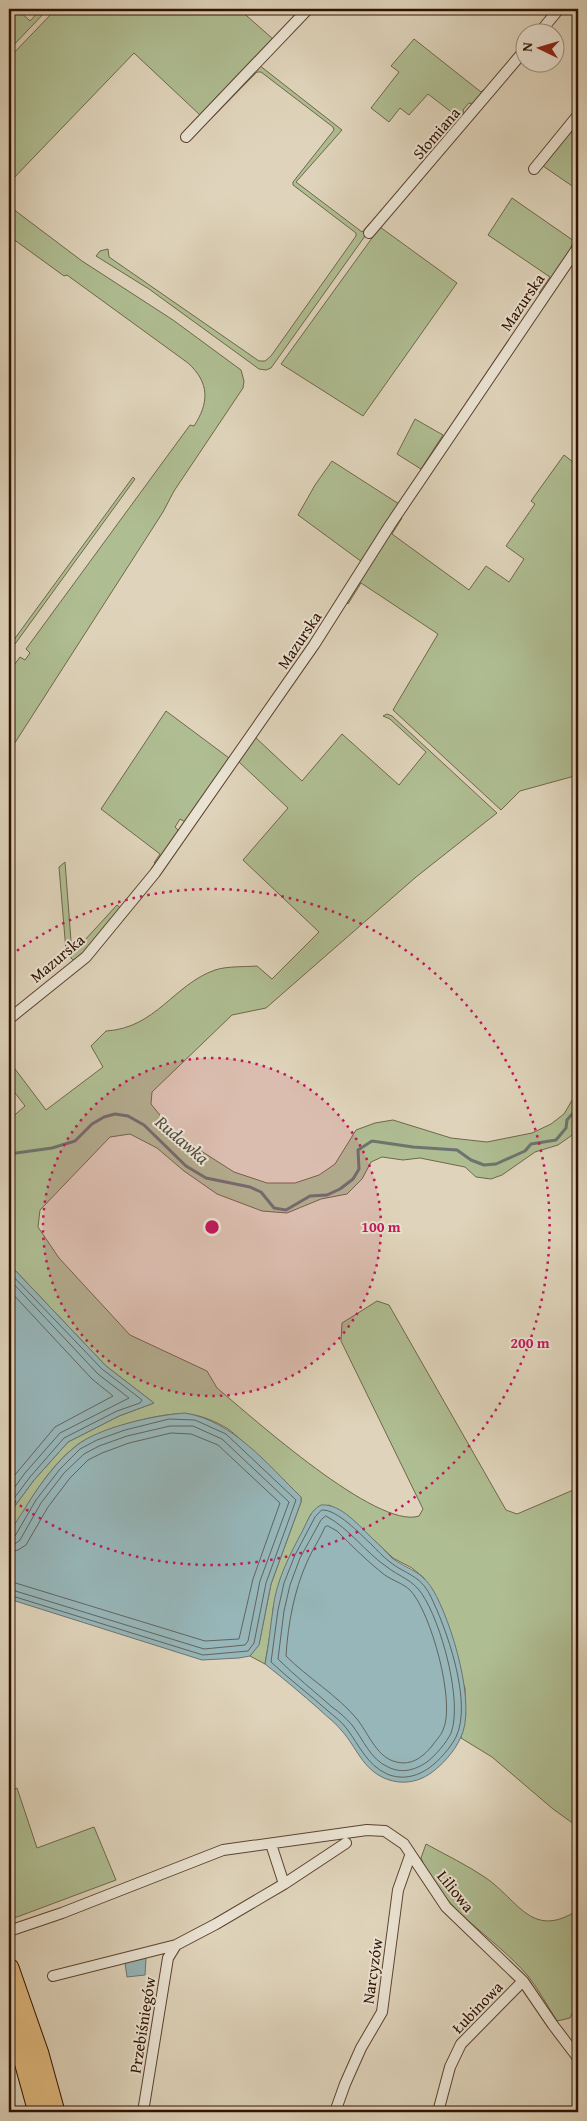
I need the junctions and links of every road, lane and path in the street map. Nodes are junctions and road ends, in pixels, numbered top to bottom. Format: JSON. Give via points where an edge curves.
{"nodes":[{"id":1,"x":308,"y":9,"type":"edge"},
{"id":2,"x":560,"y":9,"type":"edge"},
{"id":3,"x":549,"y":22,"type":"edge"},
{"id":4,"x":514,"y":63,"type":"edge"},
{"id":5,"x":578,"y":115,"type":"edge"},
{"id":6,"x":186,"y":136,"type":"dead end"},
{"id":7,"x":534,"y":169,"type":"dead end"},
{"id":8,"x":369,"y":234,"type":"dead end"},
{"id":9,"x":578,"y":247,"type":"edge"},
{"id":10,"x":9,"y":1019,"type":"edge"},
{"id":11,"x":346,"y":1843,"type":"dead end"},
{"id":12,"x":271,"y":1844,"type":"junction"},
{"id":13,"x":410,"y":1856,"type":"junction"},
{"id":14,"x":284,"y":1884,"type":"junction"},
{"id":15,"x":9,"y":1931,"type":"edge"},
{"id":16,"x":176,"y":1944,"type":"junction"},
{"id":17,"x":9,"y":1968,"type":"edge"},
{"id":18,"x":53,"y":1976,"type":"dead end"},
{"id":19,"x":523,"y":1981,"type":"junction"},
{"id":20,"x":9,"y":2017,"type":"edge"},
{"id":21,"x":578,"y":2058,"type":"edge"},
{"id":22,"x":38,"y":2112,"type":"edge"},
{"id":23,"x":55,"y":2112,"type":"edge"},
{"id":24,"x":143,"y":2112,"type":"edge"},
{"id":25,"x":336,"y":2112,"type":"edge"},
{"id":26,"x":438,"y":2112,"type":"edge"}],
"edges":[{"from":1,"to":6,"type":"street"},
{"from":2,"to":3,"type":"street"},
{"from":4,"to":8,"type":"street","name":"Słomiana"},
{"from":5,"to":7,"type":"street"},
{"from":9,"to":10,"type":"street","name":"Mazurska","via":[[390,525],[314,645],[155,874],[86,957]]},
{"from":11,"to":14,"type":"street"},
{"from":12,"to":13,"type":"street","name":"Liliowa","via":[[376,1829],[394,1835]]},
{"from":12,"to":14,"type":"street"},
{"from":12,"to":15,"type":"street","name":"Liliowa","via":[[223,1850]]},
{"from":13,"to":19,"type":"street","name":"Liliowa","via":[[446,1908]]},
{"from":13,"to":25,"type":"street","name":"Narcyzów","via":[[398,1890],[382,2012],[361,2048]]},
{"from":14,"to":16,"type":"street"},
{"from":16,"to":18,"type":"street"},
{"from":16,"to":24,"type":"street","name":"Przebiśniegów","via":[[168,1958]]},
{"from":17,"to":23,"type":"highway"},
{"from":19,"to":21,"type":"street","name":"Liliowa"},
{"from":19,"to":26,"type":"street","name":"Łubinowa","via":[[460,2044]]},
{"from":20,"to":22,"type":"highway"}]}
